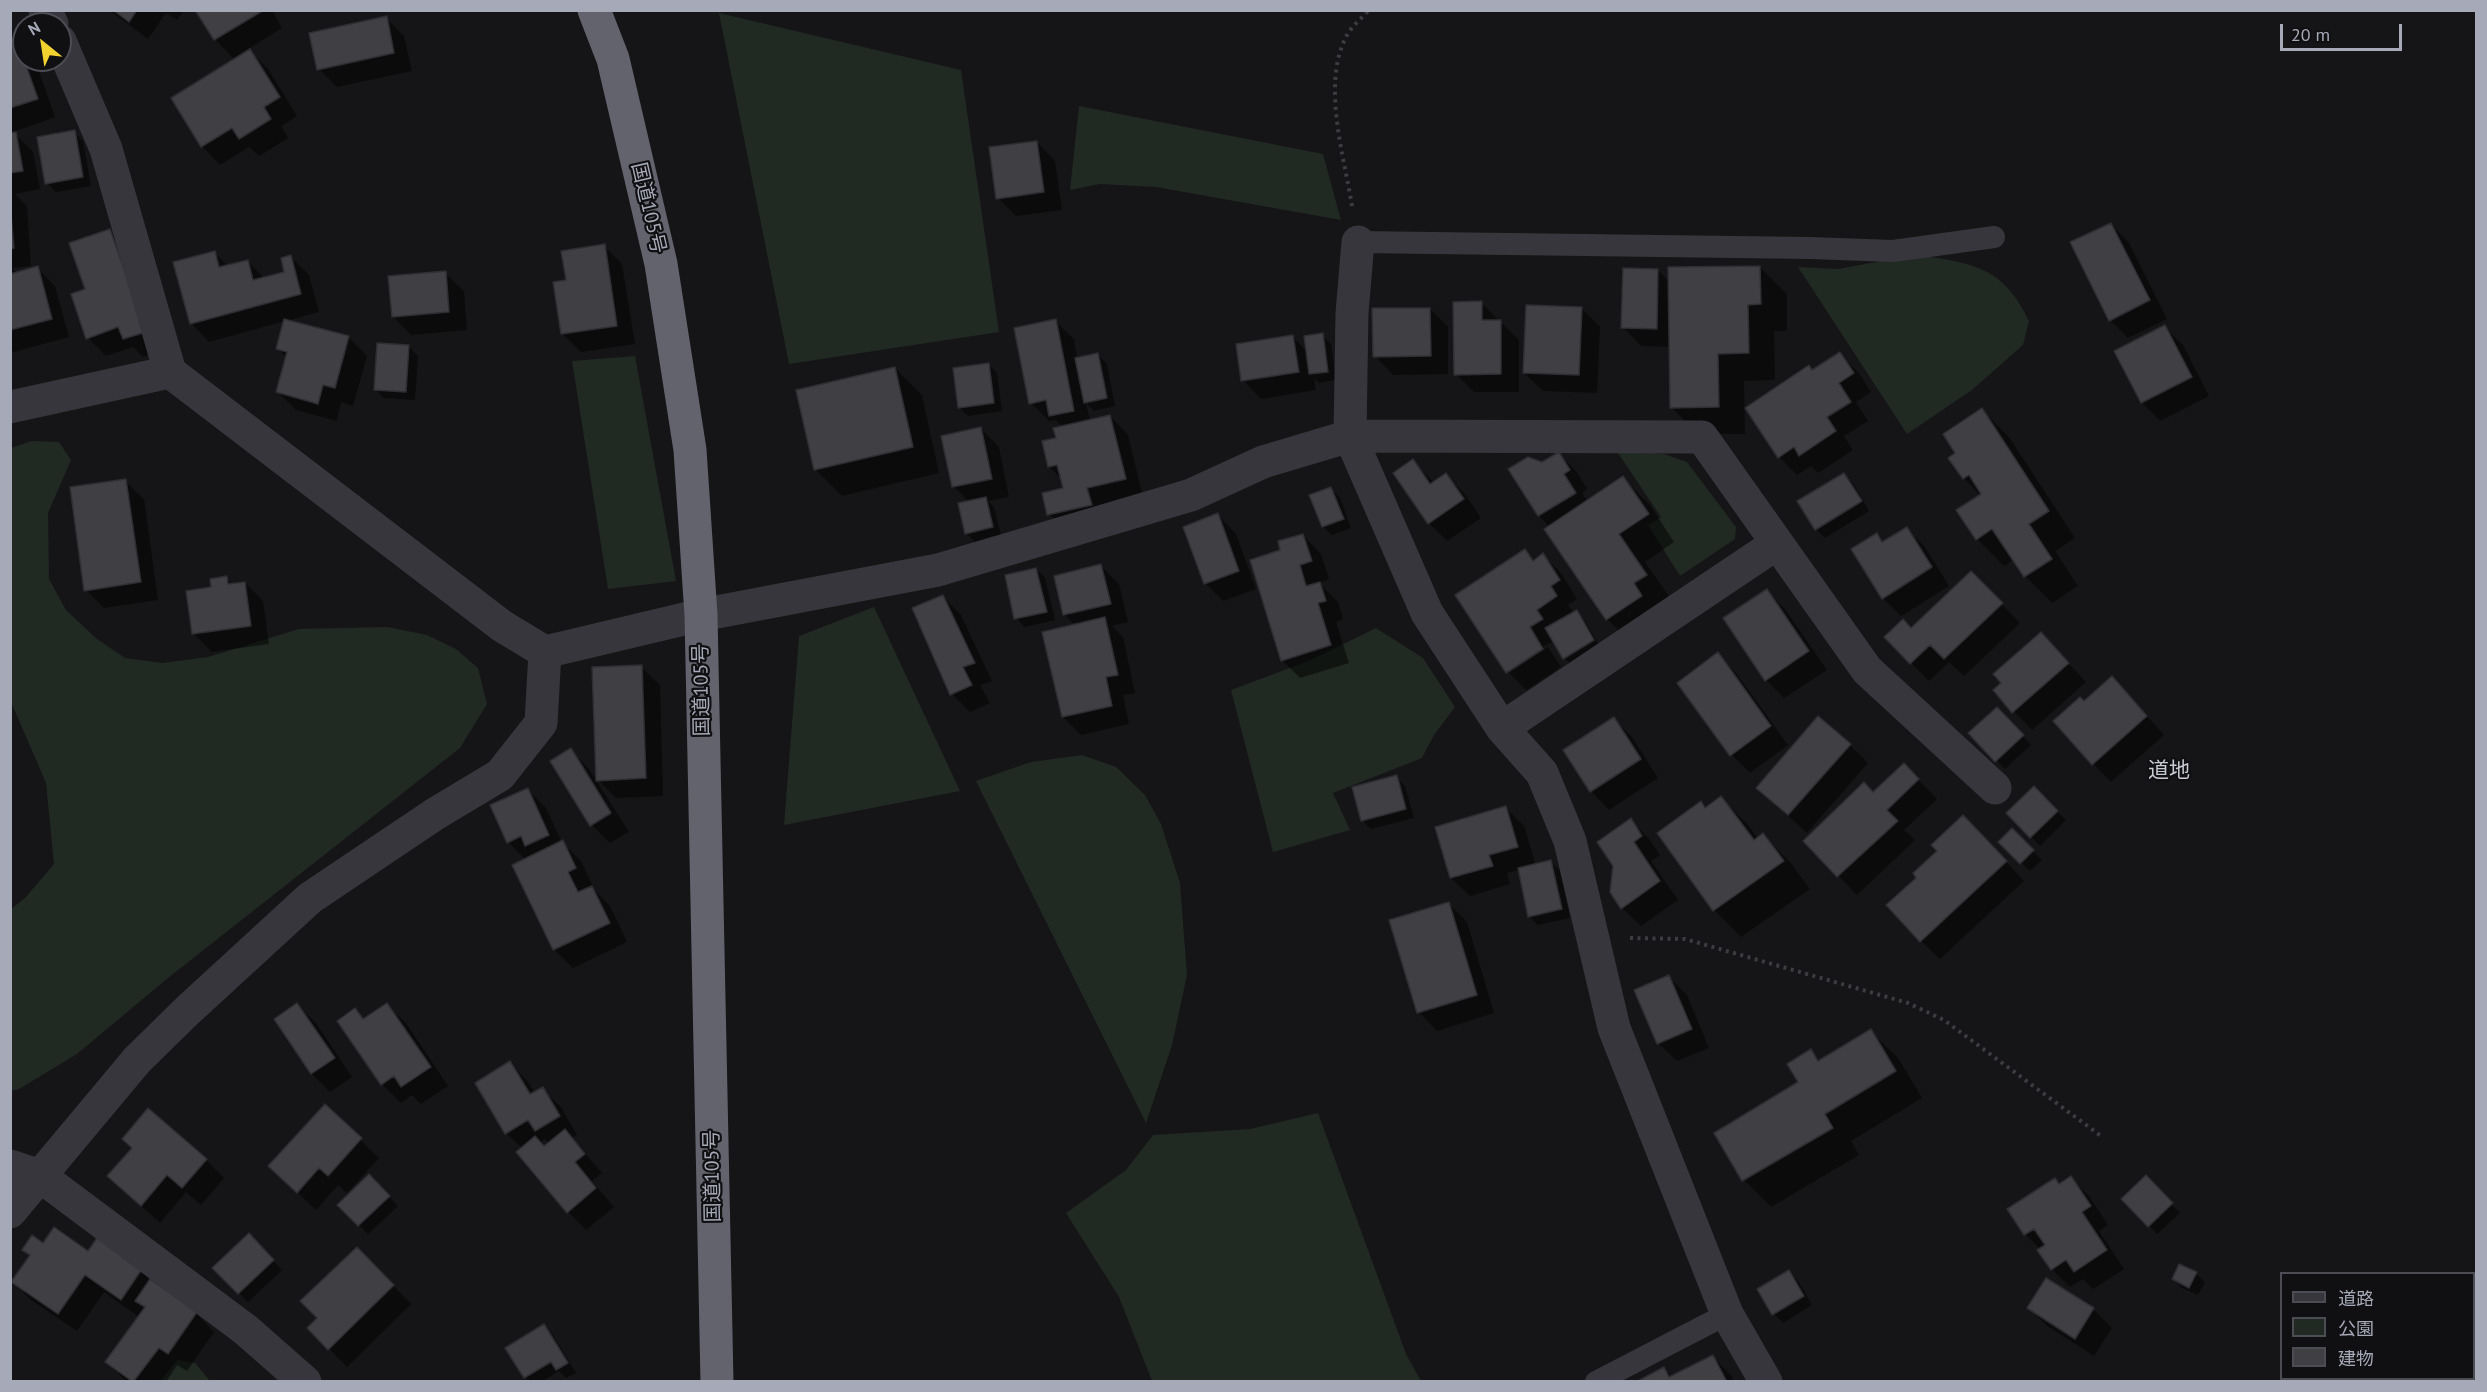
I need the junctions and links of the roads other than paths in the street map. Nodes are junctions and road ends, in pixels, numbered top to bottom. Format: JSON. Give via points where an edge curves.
{"nodes":[{"id":1,"x":594,"y":10,"type":"edge"},
{"id":2,"x":72,"y":69,"type":"edge"},
{"id":3,"x":1994,"y":237,"type":"dead end"},
{"id":4,"x":1358,"y":242,"type":"joint"},
{"id":5,"x":170,"y":372,"type":"junction"},
{"id":6,"x":10,"y":407,"type":"edge"},
{"id":7,"x":1350,"y":436,"type":"junction"},
{"id":8,"x":1776,"y":544,"type":"junction"},
{"id":9,"x":701,"y":615,"type":"junction"},
{"id":10,"x":545,"y":652,"type":"junction"},
{"id":11,"x":1502,"y":728,"type":"junction"},
{"id":12,"x":1995,"y":788,"type":"dead end"},
{"id":13,"x":25,"y":1171,"type":"edge"},
{"id":14,"x":10,"y":1212,"type":"edge"},
{"id":15,"x":1727,"y":1314,"type":"junction"},
{"id":16,"x":305,"y":1382,"type":"edge"},
{"id":17,"x":717,"y":1382,"type":"edge"},
{"id":18,"x":1596,"y":1382,"type":"edge"},
{"id":19,"x":1766,"y":1382,"type":"edge"}],
"edges":[{"from":1,"to":9,"type":"highway","name":"国道105号","via":[[613,59],[662,264],[690,450]]},
{"from":2,"to":5,"type":"street","via":[[106,149]]},
{"from":3,"to":4,"type":"lane","via":[[1893,252]]},
{"from":4,"to":7,"type":"street","via":[[1352,313]]},
{"from":5,"to":6,"type":"street"},
{"from":5,"to":10,"type":"street","via":[[502,626]]},
{"from":7,"to":8,"type":"street","via":[[1702,437]]},
{"from":7,"to":9,"type":"street","via":[[1263,462],[1191,495],[938,570]]},
{"from":7,"to":11,"type":"street","via":[[1426,613]]},
{"from":8,"to":11,"type":"street"},
{"from":8,"to":12,"type":"street","via":[[1867,670]]},
{"from":9,"to":10,"type":"street"},
{"from":9,"to":17,"type":"highway","name":"国道105号"},
{"from":10,"to":13,"type":"street","via":[[541,723],[500,775],[310,898],[187,1011]]},
{"from":11,"to":15,"type":"street","via":[[1542,773],[1570,841],[1614,1028]]},
{"from":13,"to":14,"type":"street"},
{"from":13,"to":16,"type":"street","via":[[246,1330]]},
{"from":15,"to":18,"type":"lane"},
{"from":15,"to":19,"type":"street"}]}
